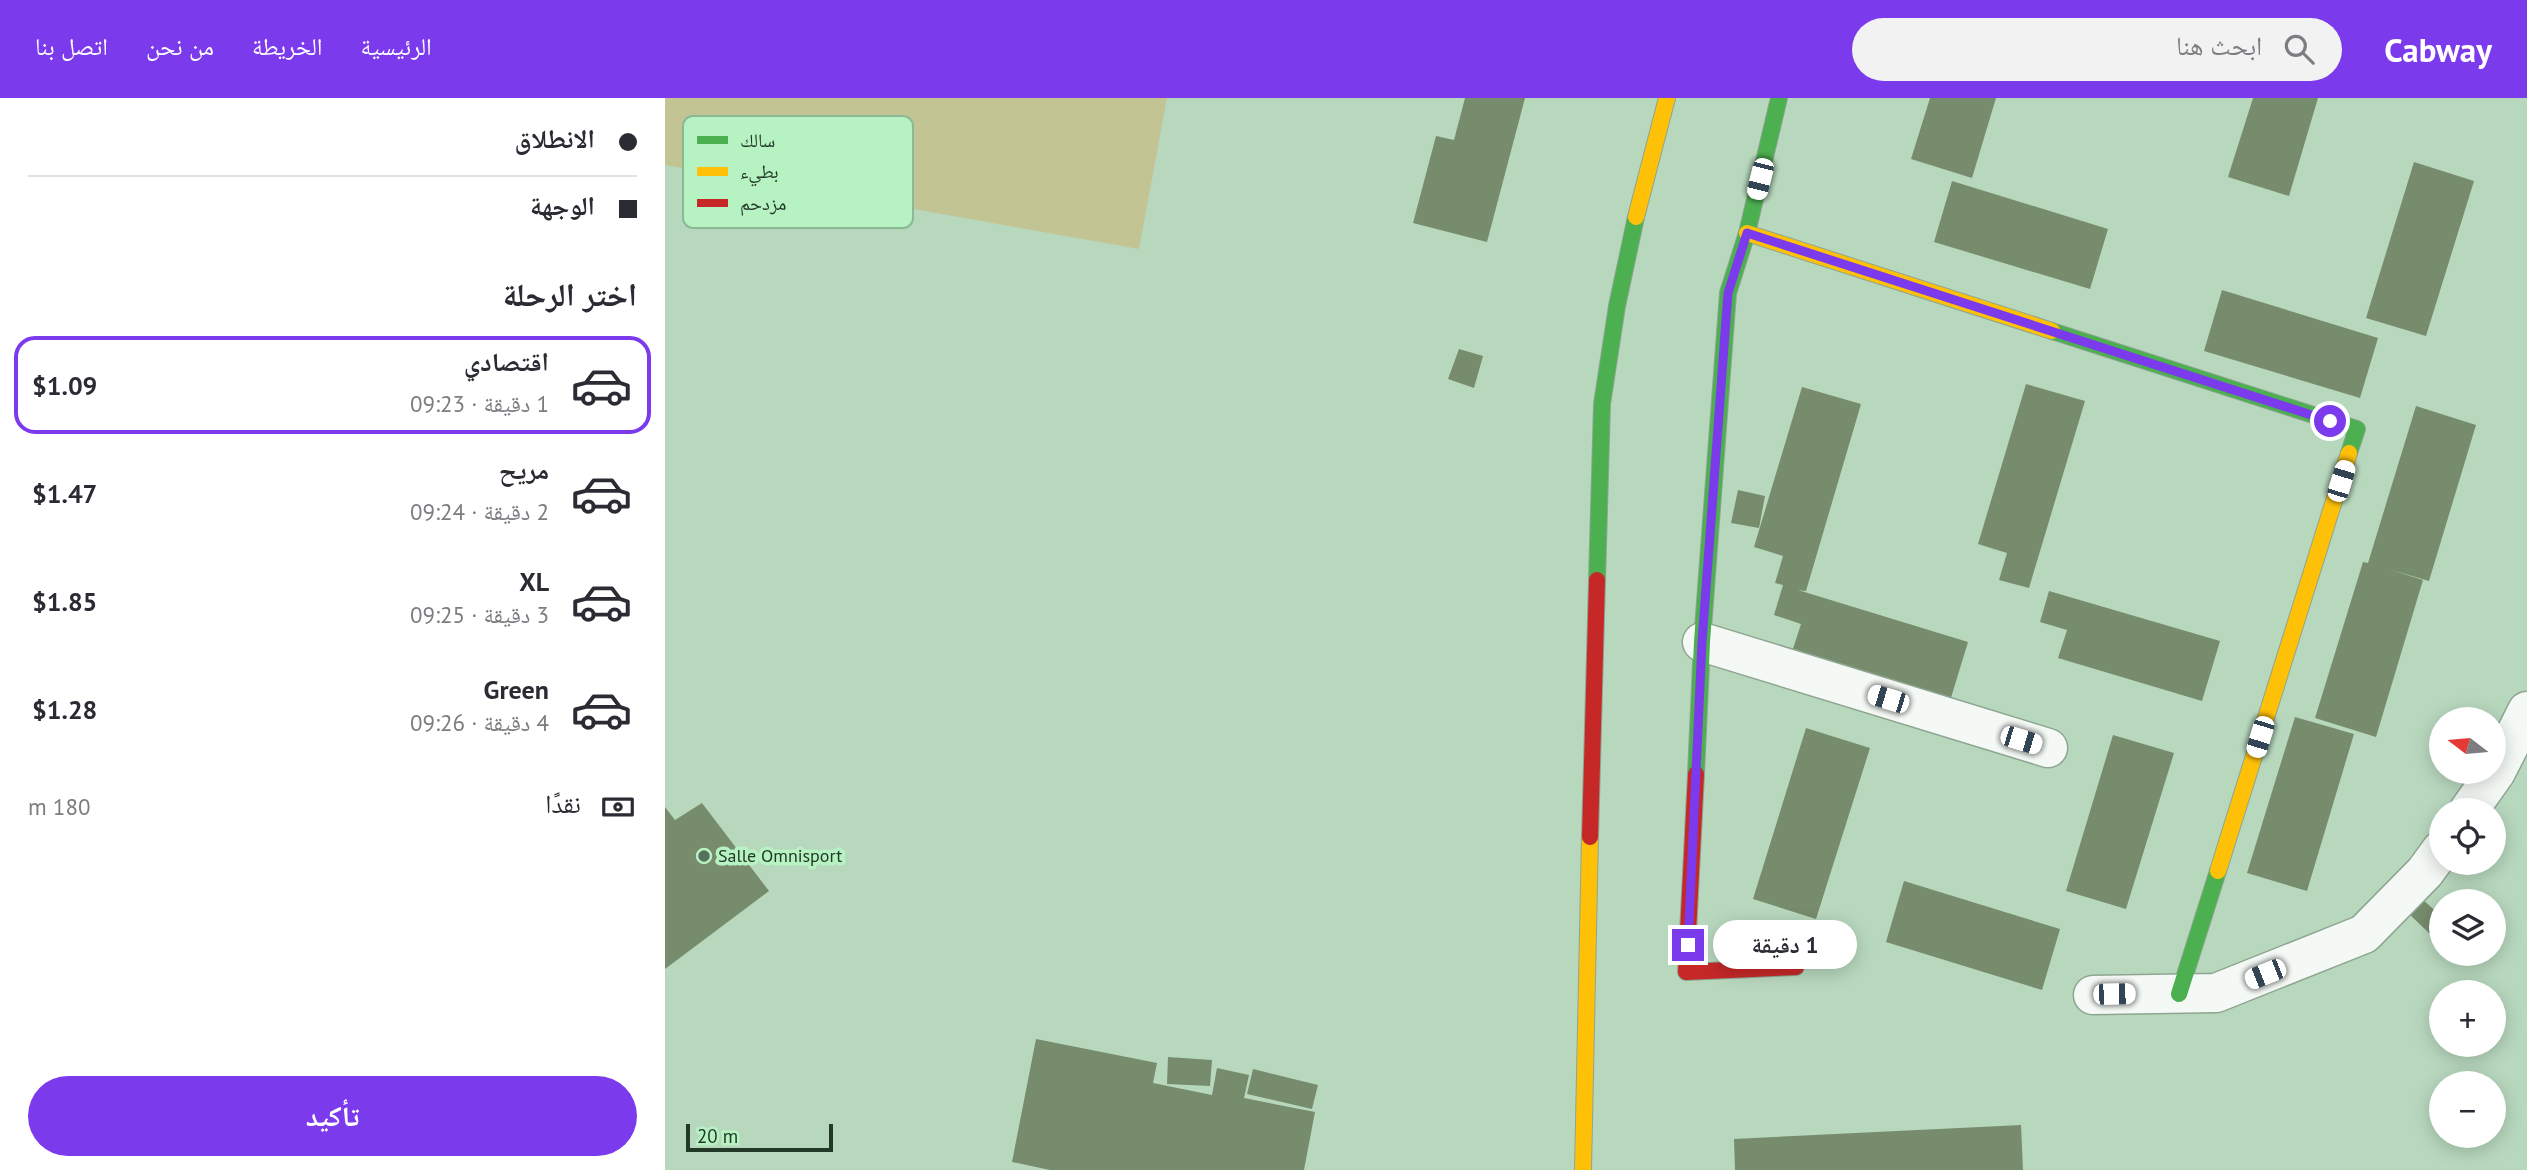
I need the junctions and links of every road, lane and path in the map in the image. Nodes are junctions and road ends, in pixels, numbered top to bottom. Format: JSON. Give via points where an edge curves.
{"nodes":[{"id":1,"x":1667,"y":98,"type":"edge"},
{"id":2,"x":1779,"y":98,"type":"edge"},
{"id":3,"x":1747,"y":233,"type":"junction"},
{"id":4,"x":1702,"y":642,"type":"junction"},
{"id":5,"x":2527,"y":711,"type":"edge"},
{"id":6,"x":2047,"y":748,"type":"dead end"},
{"id":7,"x":2478,"y":798,"type":"edge"},
{"id":8,"x":2429,"y":866,"type":"edge"},
{"id":9,"x":1796,"y":967,"type":"dead end"},
{"id":10,"x":2179,"y":994,"type":"junction"},
{"id":11,"x":2092,"y":995,"type":"dead end"},
{"id":12,"x":1583,"y":1170,"type":"edge"}],
"edges":[{"from":1,"to":12,"type":"street","via":[[1619,294],[1602,404]]},
{"from":2,"to":3,"type":"street"},
{"from":3,"to":4,"type":"street","via":[[1728,293]]},
{"from":3,"to":10,"type":"street","via":[[2357,429]]},
{"from":4,"to":6,"type":"street"},
{"from":4,"to":9,"type":"street","via":[[1686,972]]},
{"from":5,"to":7,"type":"street"},
{"from":8,"to":10,"type":"street","via":[[2364,934],[2216,993]]},
{"from":10,"to":11,"type":"street"}]}
